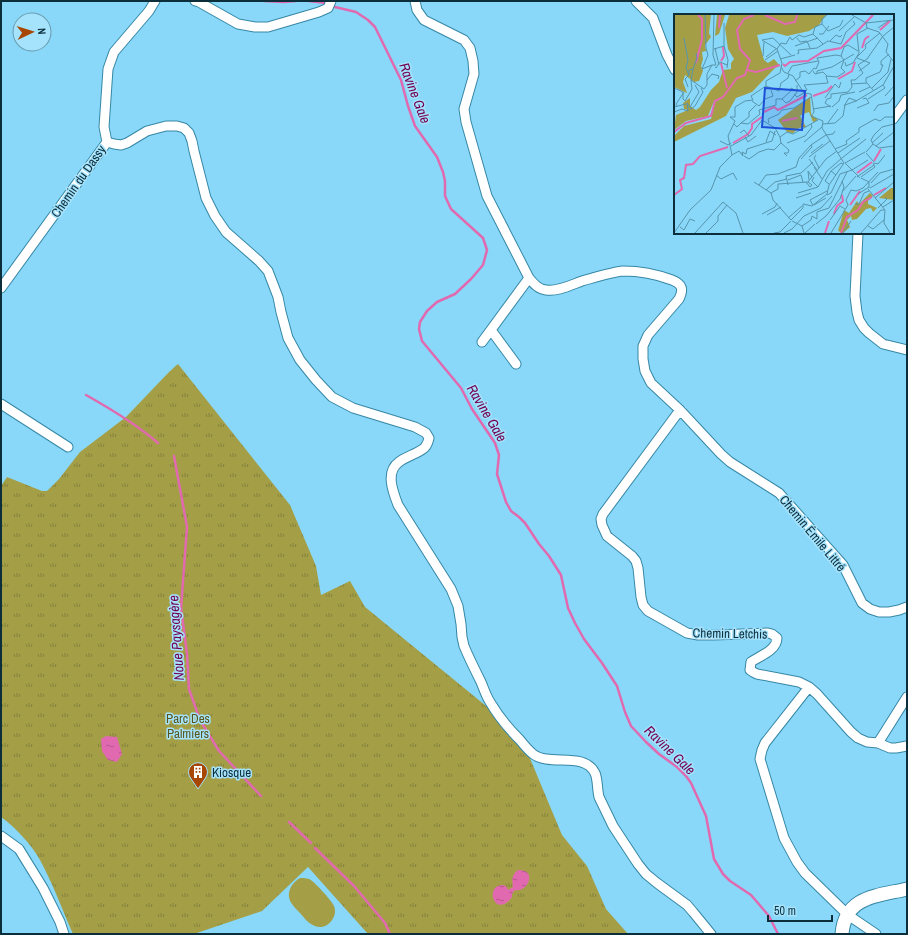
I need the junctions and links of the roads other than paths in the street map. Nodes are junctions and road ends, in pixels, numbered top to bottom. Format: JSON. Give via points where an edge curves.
{"nodes":[{"id":1,"x":155,"y":1,"type":"edge"},
{"id":2,"x":195,"y":1,"type":"edge"},
{"id":3,"x":331,"y":1,"type":"edge"},
{"id":4,"x":415,"y":1,"type":"edge"},
{"id":5,"x":636,"y":1,"type":"edge"},
{"id":6,"x":674,"y":68,"type":"edge"},
{"id":7,"x":907,"y":100,"type":"edge"},
{"id":8,"x":894,"y":118,"type":"edge"},
{"id":9,"x":107,"y":142,"type":"junction"},
{"id":10,"x":858,"y":234,"type":"edge"},
{"id":11,"x":529,"y":278,"type":"junction"},
{"id":12,"x":1,"y":288,"type":"edge"},
{"id":13,"x":491,"y":330,"type":"junction"},
{"id":14,"x":482,"y":342,"type":"dead end"},
{"id":15,"x":907,"y":350,"type":"edge"},
{"id":16,"x":516,"y":364,"type":"dead end"},
{"id":17,"x":1,"y":404,"type":"edge"},
{"id":18,"x":680,"y":410,"type":"junction"},
{"id":19,"x":68,"y":447,"type":"dead end"},
{"id":20,"x":907,"y":607,"type":"edge"},
{"id":21,"x":809,"y":687,"type":"junction"},
{"id":22,"x":907,"y":697,"type":"edge"},
{"id":23,"x":878,"y":743,"type":"junction"},
{"id":24,"x":907,"y":746,"type":"edge"},
{"id":25,"x":1,"y":836,"type":"edge"},
{"id":26,"x":907,"y":889,"type":"edge"},
{"id":27,"x":848,"y":915,"type":"junction"},
{"id":28,"x":64,"y":934,"type":"edge"},
{"id":29,"x":711,"y":934,"type":"edge"},
{"id":30,"x":842,"y":934,"type":"edge"},
{"id":31,"x":876,"y":934,"type":"edge"}],
"edges":[{"from":1,"to":9,"type":"street","name":"Chemin du Dassy","via":[[114,52],[108,69],[104,126]]},
{"from":2,"to":3,"type":"street","via":[[238,24],[268,27],[319,12],[328,8]]},
{"from":4,"to":11,"type":"street","via":[[417,10],[424,20],[464,40],[470,48],[474,74],[464,109],[466,122],[487,196]]},
{"from":5,"to":6,"type":"street","via":[[653,18],[666,55]]},
{"from":7,"to":8,"type":"street"},
{"from":9,"to":12,"type":"street","name":"Chemin du Dassy"},
{"from":9,"to":29,"type":"street","via":[[127,143],[147,131],[166,126],[184,128],[192,141],[206,198],[226,232],[268,271],[278,297],[288,338],[300,360],[332,397],[353,408],[415,427],[426,433],[429,438],[424,449],[398,463],[393,470],[393,493],[451,589],[458,606],[464,646],[490,702],[513,733],[533,754],[552,760],[579,761],[590,766],[596,777],[599,797],[613,826],[638,864],[646,874],[687,905]]},
{"from":10,"to":15,"type":"street","via":[[855,296],[859,320],[882,344]]},
{"from":11,"to":13,"type":"street"},
{"from":11,"to":18,"type":"street","name":"Chemin Émile Littré","via":[[536,286],[545,290],[554,290],[622,271],[660,276],[679,284],[682,293],[648,335],[643,359],[651,383]]},
{"from":13,"to":14,"type":"street"},
{"from":13,"to":16,"type":"street"},
{"from":17,"to":19,"type":"street"},
{"from":18,"to":20,"type":"street","name":"Chemin Émile Littré","via":[[730,462],[780,492],[842,565],[862,603],[879,612]]},
{"from":18,"to":21,"type":"street","name":"Chemin Letchis","via":[[603,514],[604,530],[607,536],[636,561],[641,597],[648,611],[687,633],[772,634],[777,638],[776,644],[751,662],[750,670],[757,674],[799,682]]},
{"from":21,"to":23,"type":"street","via":[[858,738]]},
{"from":21,"to":27,"type":"street","via":[[765,743],[760,759],[784,838],[797,862],[804,874]]},
{"from":22,"to":23,"type":"street"},
{"from":23,"to":24,"type":"street","via":[[890,748]]},
{"from":25,"to":28,"type":"street","via":[[19,849],[43,888]]},
{"from":26,"to":27,"type":"main road","via":[[863,900],[854,906]]},
{"from":27,"to":30,"type":"main road"},
{"from":27,"to":31,"type":"street"}]}
